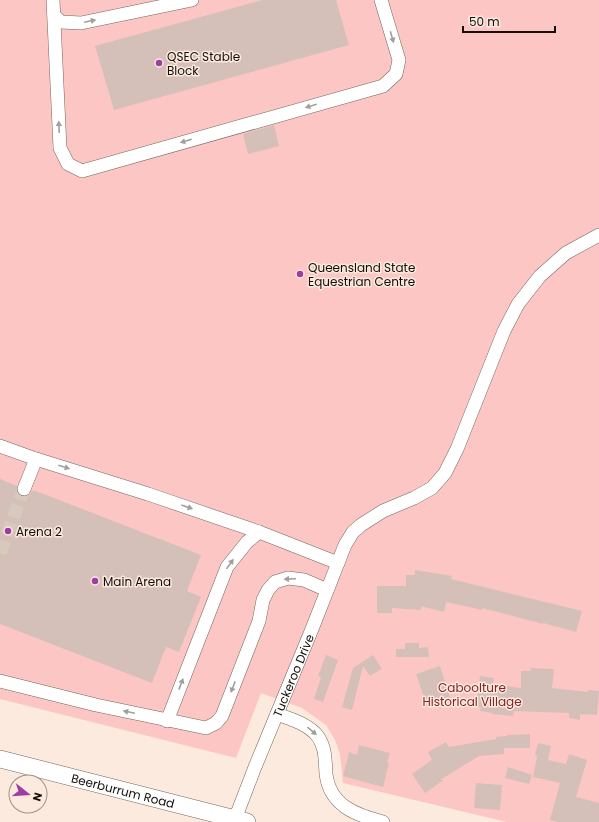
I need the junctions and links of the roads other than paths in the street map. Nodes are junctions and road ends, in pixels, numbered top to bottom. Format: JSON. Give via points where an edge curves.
{"nodes":[{"id":1,"x":53,"y":0,"type":"edge"},
{"id":2,"x":192,"y":0,"type":"edge"},
{"id":3,"x":381,"y":0,"type":"edge"},
{"id":4,"x":54,"y":15,"type":"junction"},
{"id":5,"x":599,"y":235,"type":"edge"},
{"id":6,"x":0,"y":446,"type":"edge"},
{"id":7,"x":36,"y":459,"type":"junction"},
{"id":8,"x":24,"y":489,"type":"tunnel mouth"},
{"id":9,"x":259,"y":532,"type":"junction"},
{"id":10,"x":338,"y":563,"type":"junction"},
{"id":11,"x":327,"y":590,"type":"junction"},
{"id":12,"x":0,"y":681,"type":"edge"},
{"id":13,"x":277,"y":714,"type":"junction"},
{"id":14,"x":167,"y":721,"type":"junction"},
{"id":15,"x":0,"y":759,"type":"edge"},
{"id":16,"x":241,"y":820,"type":"edge"},
{"id":17,"x":383,"y":822,"type":"edge"}],
"edges":[{"from":1,"to":4,"type":"street"},
{"from":4,"to":2,"type":"street","one_way":true,"via":[[61,22],[81,23]]},
{"from":3,"to":4,"type":"street","one_way":true,"via":[[399,60],[396,74],[383,86],[82,171],[68,164],[60,148]]},
{"from":5,"to":10,"type":"street","name":"Tuckeroo Drive","via":[[566,253],[540,276],[518,304],[504,331],[457,450],[445,473],[432,488],[383,511],[353,532],[344,545]]},
{"from":6,"to":7,"type":"street"},
{"from":7,"to":8,"type":"street"},
{"from":7,"to":9,"type":"street","one_way":true},
{"from":9,"to":10,"type":"street"},
{"from":14,"to":9,"type":"street","one_way":true,"via":[[226,567]]},
{"from":10,"to":11,"type":"street","name":"Tuckeroo Drive"},
{"from":11,"to":13,"type":"street","name":"Tuckeroo Drive"},
{"from":11,"to":14,"type":"street","one_way":true,"via":[[304,580],[288,578],[275,582],[263,600],[259,621],[222,716],[206,728]]},
{"from":14,"to":12,"type":"street","one_way":true},
{"from":13,"to":16,"type":"street","name":"Tuckeroo Drive"},
{"from":13,"to":17,"type":"street","one_way":true,"via":[[298,722],[316,734],[324,748],[328,782],[338,800],[356,814]]},
{"from":15,"to":16,"type":"main road","name":"Beerburrum Road"}]}
